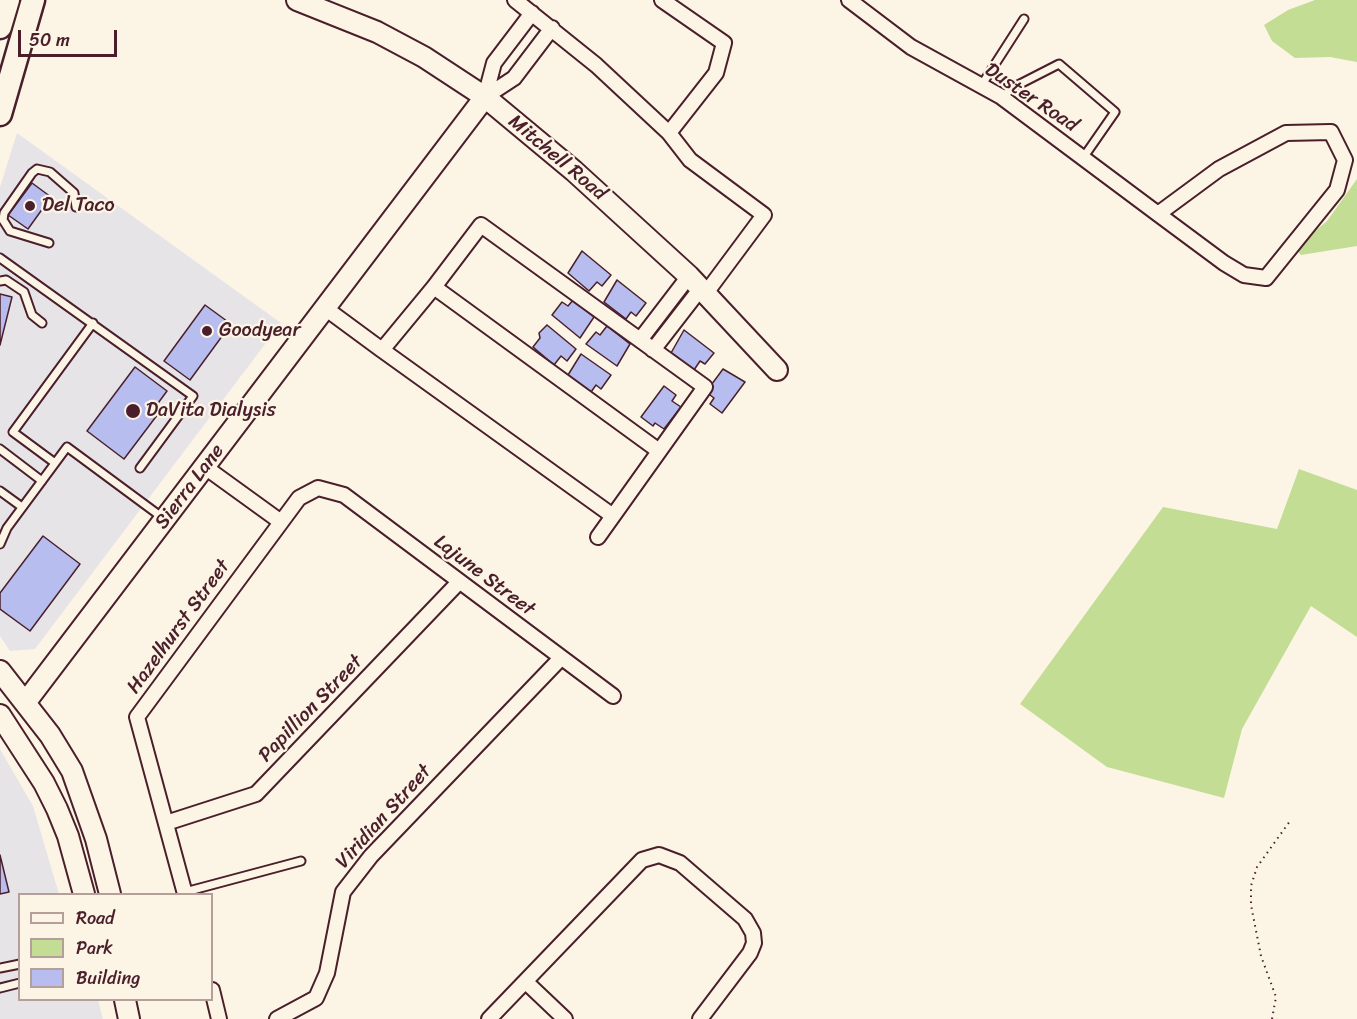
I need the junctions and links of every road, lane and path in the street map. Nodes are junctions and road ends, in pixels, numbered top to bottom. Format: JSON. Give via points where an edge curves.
{"nodes":[{"id":1,"x":8,"y":0,"type":"edge"},
{"id":2,"x":33,"y":0,"type":"edge"},
{"id":3,"x":297,"y":0,"type":"edge"},
{"id":4,"x":515,"y":0,"type":"edge"},
{"id":5,"x":662,"y":0,"type":"edge"},
{"id":6,"x":849,"y":0,"type":"edge"},
{"id":7,"x":532,"y":13,"type":"junction"},
{"id":8,"x":1024,"y":19,"type":"dead end"},
{"id":9,"x":0,"y":27,"type":"edge"},
{"id":10,"x":552,"y":28,"type":"junction"},
{"id":11,"x":981,"y":86,"type":"junction"},
{"id":12,"x":485,"y":98,"type":"junction"},
{"id":13,"x":1002,"y":98,"type":"junction"},
{"id":14,"x":0,"y":114,"type":"edge"},
{"id":15,"x":669,"y":133,"type":"junction"},
{"id":16,"x":1083,"y":158,"type":"junction"},
{"id":17,"x":76,"y":207,"type":"dead end"},
{"id":18,"x":1158,"y":214,"type":"junction"},
{"id":19,"x":49,"y":243,"type":"dead end"},
{"id":20,"x":0,"y":258,"type":"edge"},
{"id":21,"x":0,"y":281,"type":"edge"},
{"id":22,"x":698,"y":285,"type":"junction"},
{"id":23,"x":434,"y":287,"type":"junction"},
{"id":24,"x":325,"y":308,"type":"junction"},
{"id":25,"x":42,"y":323,"type":"dead end"},
{"id":26,"x":93,"y":323,"type":"junction"},
{"id":27,"x":640,"y":340,"type":"junction"},
{"id":28,"x":382,"y":350,"type":"junction"},
{"id":29,"x":653,"y":350,"type":"junction"},
{"id":30,"x":777,"y":370,"type":"dead end"},
{"id":31,"x":0,"y":449,"type":"edge"},
{"id":32,"x":659,"y":451,"type":"junction"},
{"id":33,"x":55,"y":463,"type":"junction"},
{"id":34,"x":205,"y":467,"type":"junction"},
{"id":35,"x":140,"y":468,"type":"dead end"},
{"id":36,"x":42,"y":481,"type":"junction"},
{"id":37,"x":0,"y":490,"type":"edge"},
{"id":38,"x":332,"y":492,"type":"joint"},
{"id":39,"x":22,"y":507,"type":"junction"},
{"id":40,"x":613,"y":516,"type":"junction"},
{"id":41,"x":165,"y":520,"type":"junction"},
{"id":42,"x":281,"y":522,"type":"junction"},
{"id":43,"x":598,"y":537,"type":"dead end"},
{"id":44,"x":0,"y":544,"type":"edge"},
{"id":45,"x":459,"y":582,"type":"junction"},
{"id":46,"x":561,"y":658,"type":"junction"},
{"id":47,"x":0,"y":671,"type":"edge"},
{"id":48,"x":612,"y":696,"type":"dead end"},
{"id":49,"x":25,"y":704,"type":"junction"},
{"id":50,"x":1,"y":720,"type":"edge"},
{"id":51,"x":1290,"y":821,"type":"dead end"},
{"id":52,"x":166,"y":823,"type":"junction"},
{"id":53,"x":301,"y":861,"type":"dead end"},
{"id":54,"x":84,"y":893,"type":"edge"},
{"id":55,"x":110,"y":893,"type":"edge"},
{"id":56,"x":185,"y":893,"type":"edge"},
{"id":57,"x":18,"y":964,"type":"edge"},
{"id":58,"x":0,"y":968,"type":"edge"},
{"id":59,"x":526,"y":982,"type":"junction"},
{"id":60,"x":18,"y":984,"type":"edge"},
{"id":61,"x":0,"y":988,"type":"edge"},
{"id":62,"x":213,"y":994,"type":"edge"},
{"id":63,"x":124,"y":1001,"type":"edge"},
{"id":64,"x":129,"y":1019,"type":"edge"},
{"id":65,"x":219,"y":1019,"type":"edge"},
{"id":66,"x":277,"y":1019,"type":"edge"},
{"id":67,"x":489,"y":1019,"type":"edge"},
{"id":68,"x":565,"y":1019,"type":"edge"},
{"id":69,"x":700,"y":1019,"type":"edge"},
{"id":70,"x":1272,"y":1019,"type":"edge"}],
"edges":[{"from":1,"to":9,"type":"main road"},
{"from":2,"to":14,"type":"main road"},
{"from":3,"to":12,"type":"street","name":"Mitchell Road","via":[[377,32],[424,57]]},
{"from":4,"to":7,"type":"street"},
{"from":5,"to":15,"type":"street","via":[[724,43],[716,73]]},
{"from":6,"to":11,"type":"street","name":"Duster Road","via":[[911,47]]},
{"from":7,"to":10,"type":"street"},
{"from":7,"to":12,"type":"street","via":[[494,63]]},
{"from":8,"to":11,"type":"lane"},
{"from":10,"to":12,"type":"street","via":[[514,78]]},
{"from":10,"to":15,"type":"street"},
{"from":11,"to":13,"type":"street","name":"Duster Road"},
{"from":12,"to":22,"type":"street","name":"Mitchell Road","via":[[574,171]]},
{"from":12,"to":24,"type":"street","name":"Sierra Lane"},
{"from":13,"to":16,"type":"street","name":"Duster Road"},
{"from":13,"to":16,"type":"lane","via":[[1014,87],[1059,64],[1115,112]]},
{"from":15,"to":22,"type":"street","via":[[690,160],[764,215]]},
{"from":16,"to":18,"type":"street","name":"Duster Road"},
{"from":17,"to":19,"type":"lane","via":[[75,193],[50,172],[37,169],[32,173],[3,220],[10,231]]},
{"from":18,"to":18,"type":"street","name":"Duster Road","via":[[1244,275],[1266,278],[1337,190],[1345,160],[1331,132],[1286,133],[1219,169]]},
{"from":20,"to":26,"type":"lane"},
{"from":21,"to":25,"type":"lane","via":[[6,280],[24,292],[32,315]]},
{"from":22,"to":27,"type":"street"},
{"from":22,"to":29,"type":"street"},
{"from":22,"to":30,"type":"street","name":"Mitchell Road"},
{"from":23,"to":27,"type":"street","via":[[481,225]]},
{"from":23,"to":28,"type":"street"},
{"from":23,"to":32,"type":"street"},
{"from":24,"to":28,"type":"street"},
{"from":24,"to":34,"type":"street","name":"Sierra Lane"},
{"from":26,"to":33,"type":"lane","via":[[13,432]]},
{"from":26,"to":35,"type":"lane","via":[[193,396]]},
{"from":27,"to":29,"type":"street"},
{"from":28,"to":40,"type":"street"},
{"from":29,"to":32,"type":"street","via":[[705,387]]},
{"from":31,"to":36,"type":"lane"},
{"from":32,"to":40,"type":"street"},
{"from":33,"to":36,"type":"lane"},
{"from":33,"to":41,"type":"lane","via":[[67,447]]},
{"from":34,"to":41,"type":"street","name":"Sierra Lane"},
{"from":34,"to":42,"type":"street"},
{"from":36,"to":39,"type":"lane"},
{"from":37,"to":39,"type":"lane"},
{"from":38,"to":42,"type":"street","name":"Hazelhurst Street","via":[[318,488],[300,498]]},
{"from":38,"to":45,"type":"street","name":"Lajune Street","via":[[344,495]]},
{"from":39,"to":44,"type":"lane"},
{"from":40,"to":43,"type":"street"},
{"from":41,"to":49,"type":"street","name":"Sierra Lane"},
{"from":42,"to":52,"type":"street","name":"Hazelhurst Street","via":[[137,717]]},
{"from":45,"to":46,"type":"street","name":"Lajune Street"},
{"from":45,"to":52,"type":"street","name":"Papillion Street","via":[[256,795]]},
{"from":46,"to":48,"type":"street","name":"Lajune Street"},
{"from":46,"to":66,"type":"street","name":"Viridian Street","via":[[371,856],[343,892],[327,973],[316,998]]},
{"from":47,"to":49,"type":"street"},
{"from":49,"to":55,"type":"street","via":[[72,771]]},
{"from":50,"to":54,"type":"street","via":[[44,783],[57,810]]},
{"from":51,"to":70,"type":"path","via":[[1257,867],[1251,886],[1261,956],[1276,997]]},
{"from":52,"to":56,"type":"street","name":"Hazelhurst Street"},
{"from":53,"to":56,"type":"lane"},
{"from":57,"to":58,"type":"lane"},
{"from":59,"to":67,"type":"street"},
{"from":59,"to":68,"type":"street"},
{"from":59,"to":69,"type":"street","via":[[642,860],[659,855],[680,863],[745,919],[753,933],[750,953]]},
{"from":60,"to":61,"type":"lane"},
{"from":62,"to":65,"type":"street"},
{"from":63,"to":64,"type":"street"}]}
